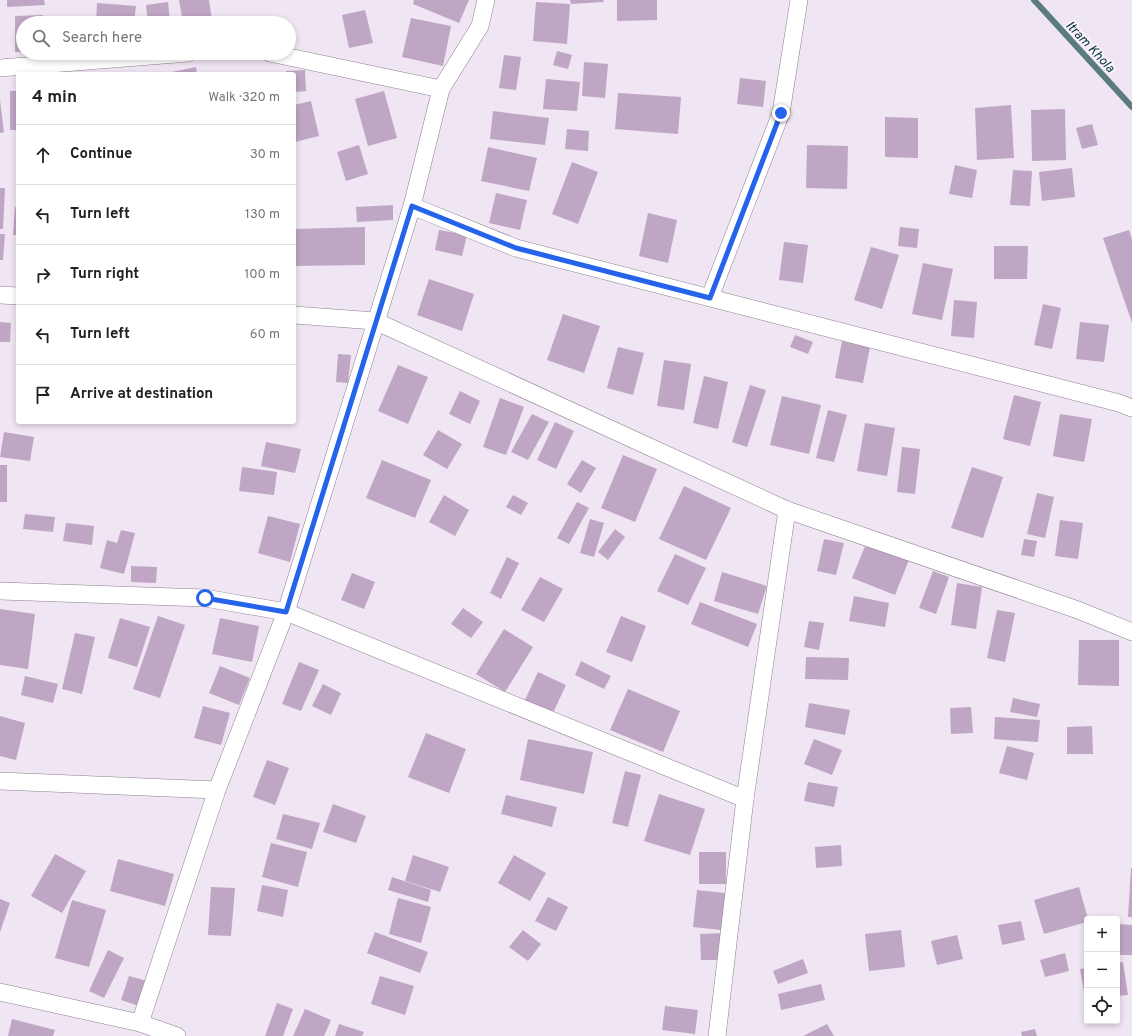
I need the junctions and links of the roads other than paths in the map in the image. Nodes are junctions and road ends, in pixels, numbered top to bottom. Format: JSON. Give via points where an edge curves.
{"nodes":[{"id":1,"x":486,"y":0,"type":"edge"},
{"id":2,"x":799,"y":0,"type":"edge"},
{"id":3,"x":296,"y":58,"type":"edge"},
{"id":4,"x":100,"y":60,"type":"edge"},
{"id":5,"x":0,"y":68,"type":"edge"},
{"id":6,"x":441,"y":89,"type":"junction"},
{"id":7,"x":412,"y":206,"type":"junction"},
{"id":8,"x":0,"y":295,"type":"edge"},
{"id":9,"x":16,"y":296,"type":"edge"},
{"id":10,"x":710,"y":298,"type":"junction"},
{"id":11,"x":296,"y":315,"type":"edge"},
{"id":12,"x":376,"y":321,"type":"junction"},
{"id":13,"x":1132,"y":408,"type":"edge"},
{"id":14,"x":787,"y":510,"type":"junction"},
{"id":15,"x":0,"y":591,"type":"edge"},
{"id":16,"x":286,"y":612,"type":"junction"},
{"id":17,"x":1132,"y":632,"type":"edge"},
{"id":18,"x":0,"y":781,"type":"edge"},
{"id":19,"x":217,"y":790,"type":"junction"},
{"id":20,"x":745,"y":799,"type":"junction"},
{"id":21,"x":0,"y":992,"type":"edge"},
{"id":22,"x":140,"y":1023,"type":"junction"},
{"id":23,"x":177,"y":1036,"type":"edge"},
{"id":24,"x":718,"y":1036,"type":"edge"}],
"edges":[{"from":1,"to":6,"type":"street","via":[[480,26]]},
{"from":2,"to":10,"type":"street","via":[[781,113]]},
{"from":3,"to":6,"type":"street"},
{"from":4,"to":5,"type":"street"},
{"from":6,"to":7,"type":"street"},
{"from":7,"to":10,"type":"street","via":[[516,248]]},
{"from":7,"to":12,"type":"street"},
{"from":8,"to":9,"type":"street"},
{"from":10,"to":13,"type":"street"},
{"from":11,"to":12,"type":"street"},
{"from":12,"to":14,"type":"street"},
{"from":12,"to":16,"type":"street"},
{"from":14,"to":17,"type":"street","via":[[1078,610]]},
{"from":14,"to":20,"type":"street"},
{"from":15,"to":16,"type":"street","via":[[205,598]]},
{"from":16,"to":19,"type":"street"},
{"from":16,"to":20,"type":"street"},
{"from":18,"to":19,"type":"street"},
{"from":19,"to":22,"type":"street"},
{"from":20,"to":24,"type":"street"},
{"from":21,"to":22,"type":"street"},
{"from":22,"to":23,"type":"street"}]}
